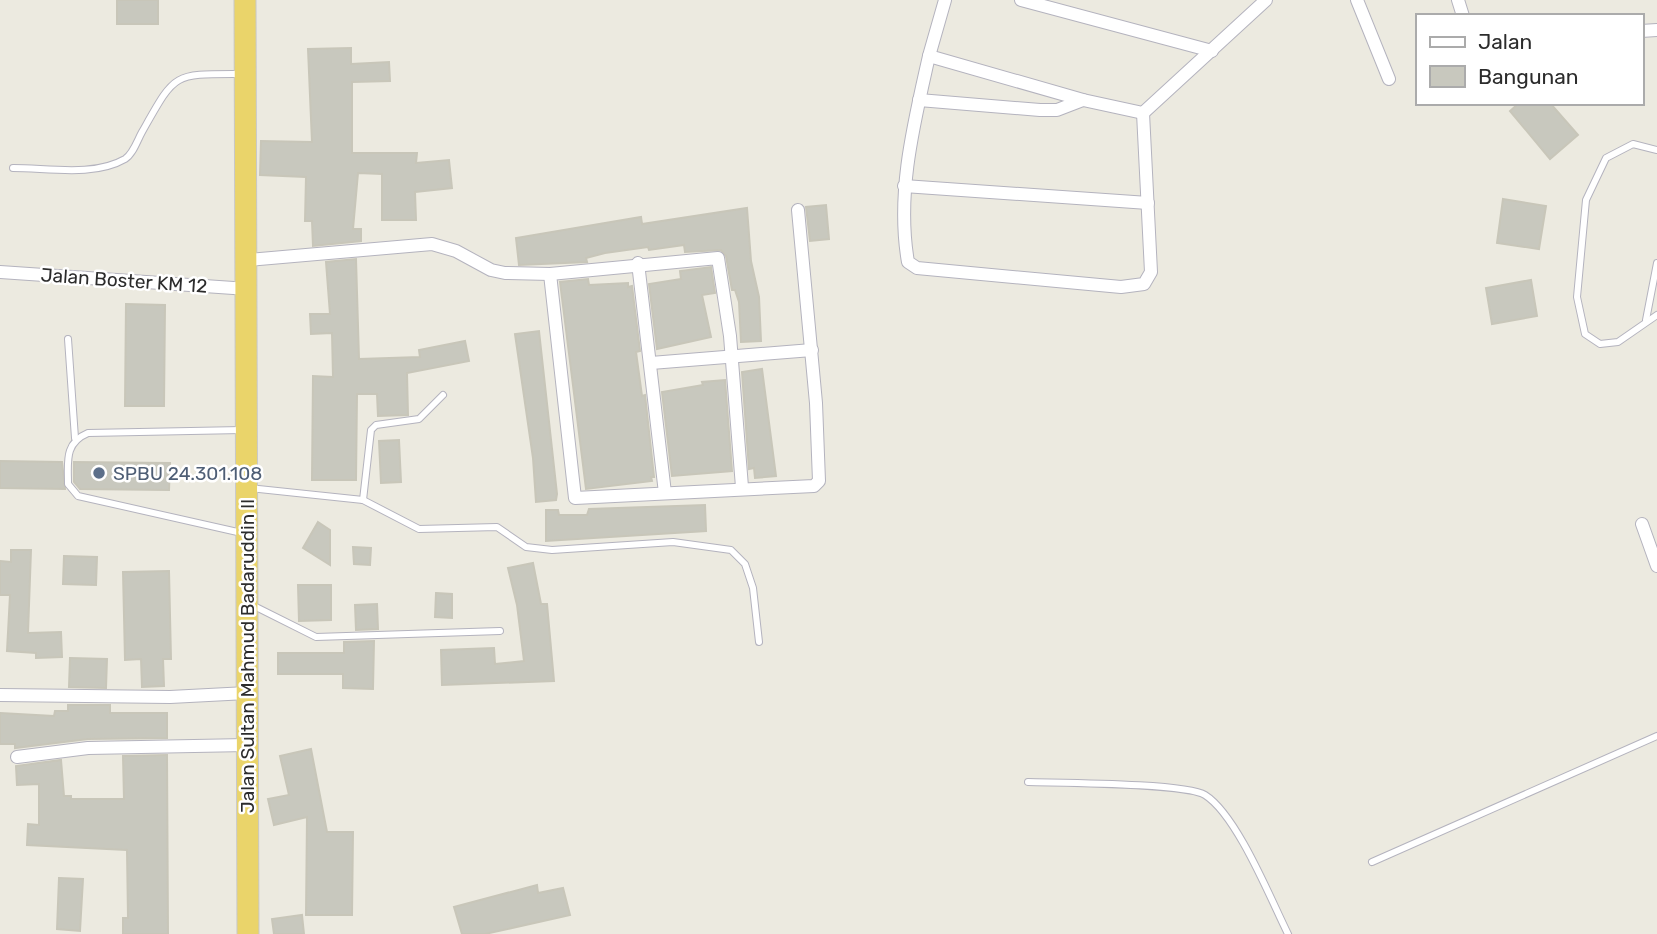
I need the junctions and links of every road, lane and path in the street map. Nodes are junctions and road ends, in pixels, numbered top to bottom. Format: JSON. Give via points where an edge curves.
{"nodes":[{"id":1,"x":245,"y":0,"type":"edge"},
{"id":2,"x":945,"y":0,"type":"edge"},
{"id":3,"x":1021,"y":0,"type":"edge"},
{"id":4,"x":1266,"y":0,"type":"edge"},
{"id":5,"x":1357,"y":0,"type":"edge"},
{"id":6,"x":1212,"y":51,"type":"junction"},
{"id":7,"x":929,"y":56,"type":"junction"},
{"id":8,"x":248,"y":74,"type":"junction"},
{"id":9,"x":1389,"y":79,"type":"dead end"},
{"id":10,"x":919,"y":100,"type":"junction"},
{"id":11,"x":1083,"y":100,"type":"junction"},
{"id":12,"x":1143,"y":113,"type":"junction"},
{"id":13,"x":1657,"y":150,"type":"edge"},
{"id":14,"x":13,"y":168,"type":"dead end"},
{"id":15,"x":904,"y":186,"type":"junction"},
{"id":16,"x":1148,"y":203,"type":"junction"},
{"id":17,"x":798,"y":209,"type":"dead end"},
{"id":18,"x":248,"y":260,"type":"junction"},
{"id":19,"x":638,"y":263,"type":"junction"},
{"id":20,"x":1657,"y":263,"type":"edge"},
{"id":21,"x":0,"y":272,"type":"edge"},
{"id":22,"x":550,"y":274,"type":"junction"},
{"id":23,"x":248,"y":289,"type":"junction"},
{"id":24,"x":1657,"y":315,"type":"edge"},
{"id":25,"x":1646,"y":320,"type":"junction"},
{"id":26,"x":68,"y":339,"type":"dead end"},
{"id":27,"x":812,"y":350,"type":"junction"},
{"id":28,"x":732,"y":356,"type":"junction"},
{"id":29,"x":651,"y":363,"type":"junction"},
{"id":30,"x":443,"y":396,"type":"dead end"},
{"id":31,"x":248,"y":430,"type":"junction"},
{"id":32,"x":75,"y":438,"type":"junction"},
{"id":33,"x":743,"y":487,"type":"junction"},
{"id":34,"x":248,"y":488,"type":"junction"},
{"id":35,"x":665,"y":493,"type":"junction"},
{"id":36,"x":363,"y":500,"type":"junction"},
{"id":37,"x":1642,"y":524,"type":"dead end"},
{"id":38,"x":247,"y":534,"type":"junction"},
{"id":39,"x":1657,"y":566,"type":"edge"},
{"id":40,"x":247,"y":602,"type":"junction"},
{"id":41,"x":500,"y":631,"type":"dead end"},
{"id":42,"x":759,"y":642,"type":"dead end"},
{"id":43,"x":247,"y":692,"type":"junction"},
{"id":44,"x":0,"y":695,"type":"edge"},
{"id":45,"x":1657,"y":736,"type":"edge"},
{"id":46,"x":247,"y":745,"type":"junction"},
{"id":47,"x":17,"y":757,"type":"dead end"},
{"id":48,"x":1028,"y":782,"type":"dead end"},
{"id":49,"x":1372,"y":863,"type":"dead end"},
{"id":50,"x":248,"y":934,"type":"edge"},
{"id":51,"x":1288,"y":934,"type":"edge"}],
"edges":[{"from":1,"to":8,"type":"highway","name":"Jalan Sultan Mahmud Badaruddin II"},
{"from":2,"to":7,"type":"street"},
{"from":3,"to":6,"type":"street"},
{"from":4,"to":6,"type":"street"},
{"from":5,"to":9,"type":"street"},
{"from":6,"to":12,"type":"street"},
{"from":7,"to":10,"type":"street"},
{"from":7,"to":11,"type":"street"},
{"from":8,"to":14,"type":"lane","via":[[177,79],[167,88],[128,157],[109,166]]},
{"from":8,"to":18,"type":"highway","name":"Jalan Sultan Mahmud Badaruddin II"},
{"from":10,"to":11,"type":"street","via":[[1040,110],[1057,110]]},
{"from":10,"to":15,"type":"street"},
{"from":11,"to":12,"type":"street"},
{"from":12,"to":16,"type":"street"},
{"from":13,"to":25,"type":"lane","via":[[1633,144],[1606,158],[1586,200],[1577,297],[1585,334],[1600,344],[1618,342]]},
{"from":15,"to":16,"type":"street"},
{"from":15,"to":16,"type":"street","via":[[905,244],[908,262],[917,268],[1121,288],[1143,284],[1151,272]]},
{"from":17,"to":27,"type":"street"},
{"from":18,"to":22,"type":"street","via":[[432,244],[491,270]]},
{"from":18,"to":23,"type":"highway","name":"Jalan Sultan Mahmud Badaruddin II"},
{"from":19,"to":22,"type":"street"},
{"from":19,"to":28,"type":"street","via":[[718,258]]},
{"from":19,"to":29,"type":"street"},
{"from":20,"to":25,"type":"lane"},
{"from":21,"to":23,"type":"street","name":"Jalan Boster KM 12"},
{"from":22,"to":35,"type":"street","via":[[575,498]]},
{"from":23,"to":31,"type":"highway","name":"Jalan Sultan Mahmud Badaruddin II"},
{"from":24,"to":25,"type":"lane"},
{"from":26,"to":32,"type":"lane"},
{"from":27,"to":28,"type":"street"},
{"from":27,"to":33,"type":"street","via":[[819,481],[814,485]]},
{"from":28,"to":29,"type":"street"},
{"from":28,"to":33,"type":"street"},
{"from":29,"to":35,"type":"street"},
{"from":30,"to":36,"type":"lane","via":[[419,419],[376,425],[371,430]]},
{"from":31,"to":32,"type":"lane","via":[[88,433]]},
{"from":31,"to":34,"type":"highway","name":"Jalan Sultan Mahmud Badaruddin II"},
{"from":32,"to":38,"type":"lane","via":[[69,449],[68,484],[78,496]]},
{"from":33,"to":35,"type":"street"},
{"from":34,"to":36,"type":"lane"},
{"from":34,"to":38,"type":"highway","name":"Jalan Sultan Mahmud Badaruddin II"},
{"from":36,"to":42,"type":"lane","via":[[419,529],[497,527],[526,547],[552,550],[673,542],[731,550],[745,564],[753,587]]},
{"from":37,"to":39,"type":"street"},
{"from":38,"to":40,"type":"highway","name":"Jalan Sultan Mahmud Badaruddin II"},
{"from":40,"to":41,"type":"lane","via":[[316,637]]},
{"from":40,"to":43,"type":"highway","name":"Jalan Sultan Mahmud Badaruddin II"},
{"from":43,"to":44,"type":"street","via":[[170,697]]},
{"from":43,"to":46,"type":"highway","name":"Jalan Sultan Mahmud Badaruddin II"},
{"from":45,"to":49,"type":"lane"},
{"from":46,"to":47,"type":"street","via":[[88,748]]},
{"from":46,"to":50,"type":"highway","name":"Jalan Sultan Mahmud Badaruddin II"},
{"from":48,"to":51,"type":"lane","via":[[1163,787],[1205,795],[1233,826]]}]}
